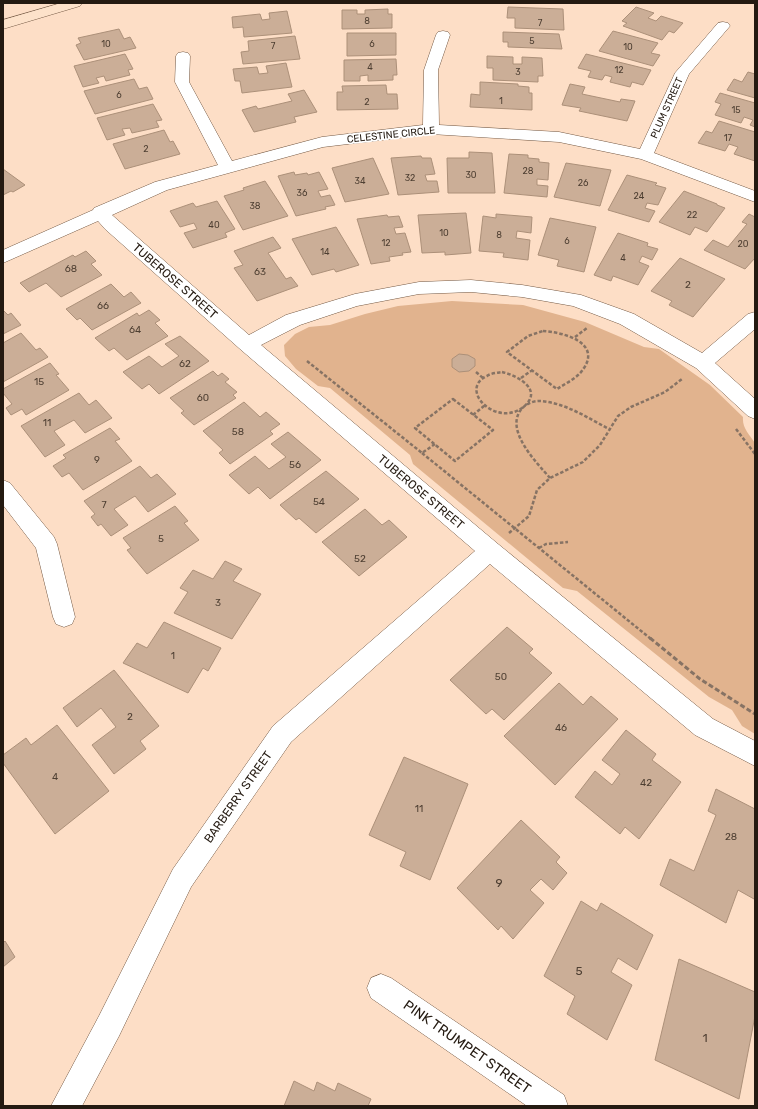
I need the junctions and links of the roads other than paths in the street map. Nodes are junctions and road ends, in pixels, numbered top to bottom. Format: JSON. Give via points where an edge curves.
{"nodes":[{"id":1,"x":75,"y":3,"type":"edge"},
{"id":2,"x":3,"y":25,"type":"edge"},
{"id":3,"x":722,"y":26,"type":"dead end"},
{"id":4,"x":442,"y":35,"type":"dead end"},
{"id":5,"x":184,"y":56,"type":"dead end"},
{"id":6,"x":430,"y":129,"type":"junction"},
{"id":7,"x":645,"y":155,"type":"junction"},
{"id":8,"x":227,"y":167,"type":"junction"},
{"id":9,"x":755,"y":197,"type":"edge"},
{"id":10,"x":100,"y":212,"type":"junction"},
{"id":11,"x":3,"y":257,"type":"edge"},
{"id":12,"x":755,"y":319,"type":"edge"},
{"id":13,"x":247,"y":344,"type":"junction"},
{"id":14,"x":703,"y":363,"type":"junction"},
{"id":15,"x":755,"y":411,"type":"edge"},
{"id":16,"x":3,"y":489,"type":"edge"},
{"id":17,"x":490,"y":551,"type":"junction"},
{"id":18,"x":64,"y":617,"type":"dead end"},
{"id":19,"x":755,"y":754,"type":"edge"},
{"id":20,"x":381,"y":988,"type":"dead end"},
{"id":21,"x":66,"y":1106,"type":"edge"},
{"id":22,"x":553,"y":1106,"type":"edge"}],
"edges":[{"from":1,"to":2,"type":"main road"},
{"from":3,"to":7,"type":"street","name":"PLUM STREET","via":[[682,73]]},
{"from":4,"to":6,"type":"street","via":[[431,70]]},
{"from":5,"to":8,"type":"street","via":[[182,82]]},
{"from":6,"to":7,"type":"street","name":"CELESTINE CIRCLE","via":[[559,137]]},
{"from":6,"to":8,"type":"street","name":"CELESTINE CIRCLE","via":[[322,142]]},
{"from":7,"to":9,"type":"street","name":"CELESTINE CIRCLE"},
{"from":8,"to":10,"type":"street","name":"CELESTINE CIRCLE","via":[[161,186]]},
{"from":10,"to":11,"type":"street","name":"CELESTINE CIRCLE"},
{"from":10,"to":13,"type":"street","name":"TUBEROSE STREET","via":[[111,225]]},
{"from":12,"to":14,"type":"street"},
{"from":13,"to":14,"type":"street","via":[[293,320],[356,300],[419,288],[471,286],[522,290],[575,300],[626,319]]},
{"from":13,"to":17,"type":"street","name":"TUBEROSE STREET"},
{"from":14,"to":15,"type":"street"},
{"from":16,"to":18,"type":"street","via":[[46,544]]},
{"from":17,"to":19,"type":"street","name":"TUBEROSE STREET","via":[[704,727]]},
{"from":17,"to":21,"type":"street","name":"BARBERRY STREET","via":[[282,734],[182,878],[109,1026]]},
{"from":20,"to":22,"type":"street","name":"PINK TRUMPET STREET"}]}
